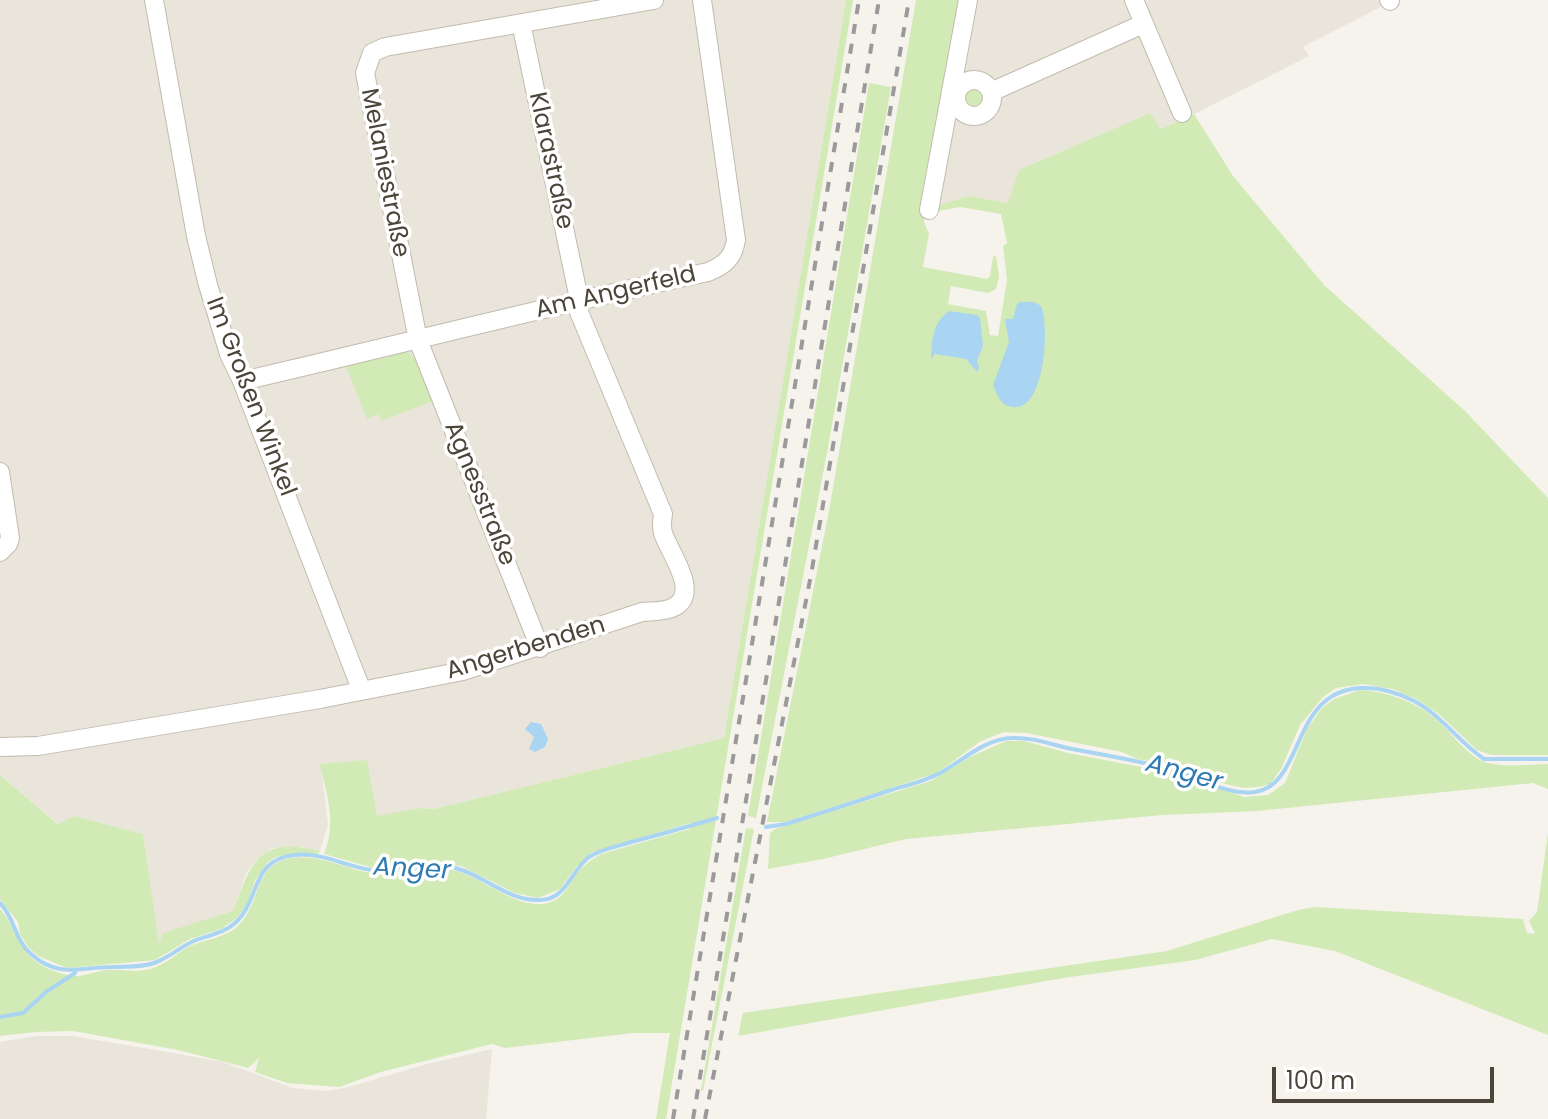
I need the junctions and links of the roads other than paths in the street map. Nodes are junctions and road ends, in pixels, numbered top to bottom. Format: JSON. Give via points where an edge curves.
{"nodes":[{"id":1,"x":154,"y":0,"type":"edge"},
{"id":2,"x":654,"y":0,"type":"edge"},
{"id":3,"x":702,"y":0,"type":"edge"},
{"id":4,"x":968,"y":0,"type":"edge"},
{"id":5,"x":1134,"y":0,"type":"edge"},
{"id":6,"x":521,"y":23,"type":"junction"},
{"id":7,"x":1143,"y":24,"type":"junction"},
{"id":8,"x":991,"y":92,"type":"junction"},
{"id":9,"x":954,"y":93,"type":"junction"},
{"id":10,"x":1182,"y":113,"type":"dead end"},
{"id":11,"x":929,"y":210,"type":"dead end"},
{"id":12,"x":577,"y":300,"type":"junction"},
{"id":13,"x":418,"y":340,"type":"junction"},
{"id":14,"x":242,"y":381,"type":"junction"},
{"id":15,"x":0,"y":472,"type":"edge"},
{"id":16,"x":0,"y":552,"type":"edge"},
{"id":17,"x":540,"y":648,"type":"junction"},
{"id":18,"x":361,"y":689,"type":"junction"},
{"id":19,"x":0,"y":747,"type":"edge"}],
"edges":[{"from":1,"to":14,"type":"street","name":"Im Großen Winkel","via":[[196,236],[229,354]]},
{"from":2,"to":6,"type":"street","name":"Melaniestraße"},
{"from":3,"to":12,"type":"street","name":"Am Angerfeld","via":[[734,254],[708,272]]},
{"from":4,"to":9,"type":"street"},
{"from":5,"to":7,"type":"street"},
{"from":6,"to":12,"type":"street","name":"Klarastraße"},
{"from":6,"to":13,"type":"street","name":"Melaniestraße","via":[[385,47],[368,61],[365,73]]},
{"from":7,"to":8,"type":"street"},
{"from":7,"to":10,"type":"street"},
{"from":8,"to":9,"type":"street","via":[[973,80]]},
{"from":8,"to":9,"type":"street","via":[[990,108],[976,117],[960,110]]},
{"from":9,"to":11,"type":"street"},
{"from":12,"to":13,"type":"street","name":"Am Angerfeld"},
{"from":12,"to":17,"type":"street","name":"Angerbenden","via":[[663,514],[662,529],[685,596],[673,608],[642,612]]},
{"from":13,"to":14,"type":"street","name":"Am Angerfeld"},
{"from":13,"to":17,"type":"street","name":"Agnesstraße"},
{"from":14,"to":18,"type":"street","name":"Im Großen Winkel"},
{"from":15,"to":16,"type":"street","via":[[10,538]]},
{"from":17,"to":18,"type":"street","name":"Angerbenden","via":[[463,671]]},
{"from":18,"to":19,"type":"street","name":"Angerbenden","via":[[38,746]]}]}
